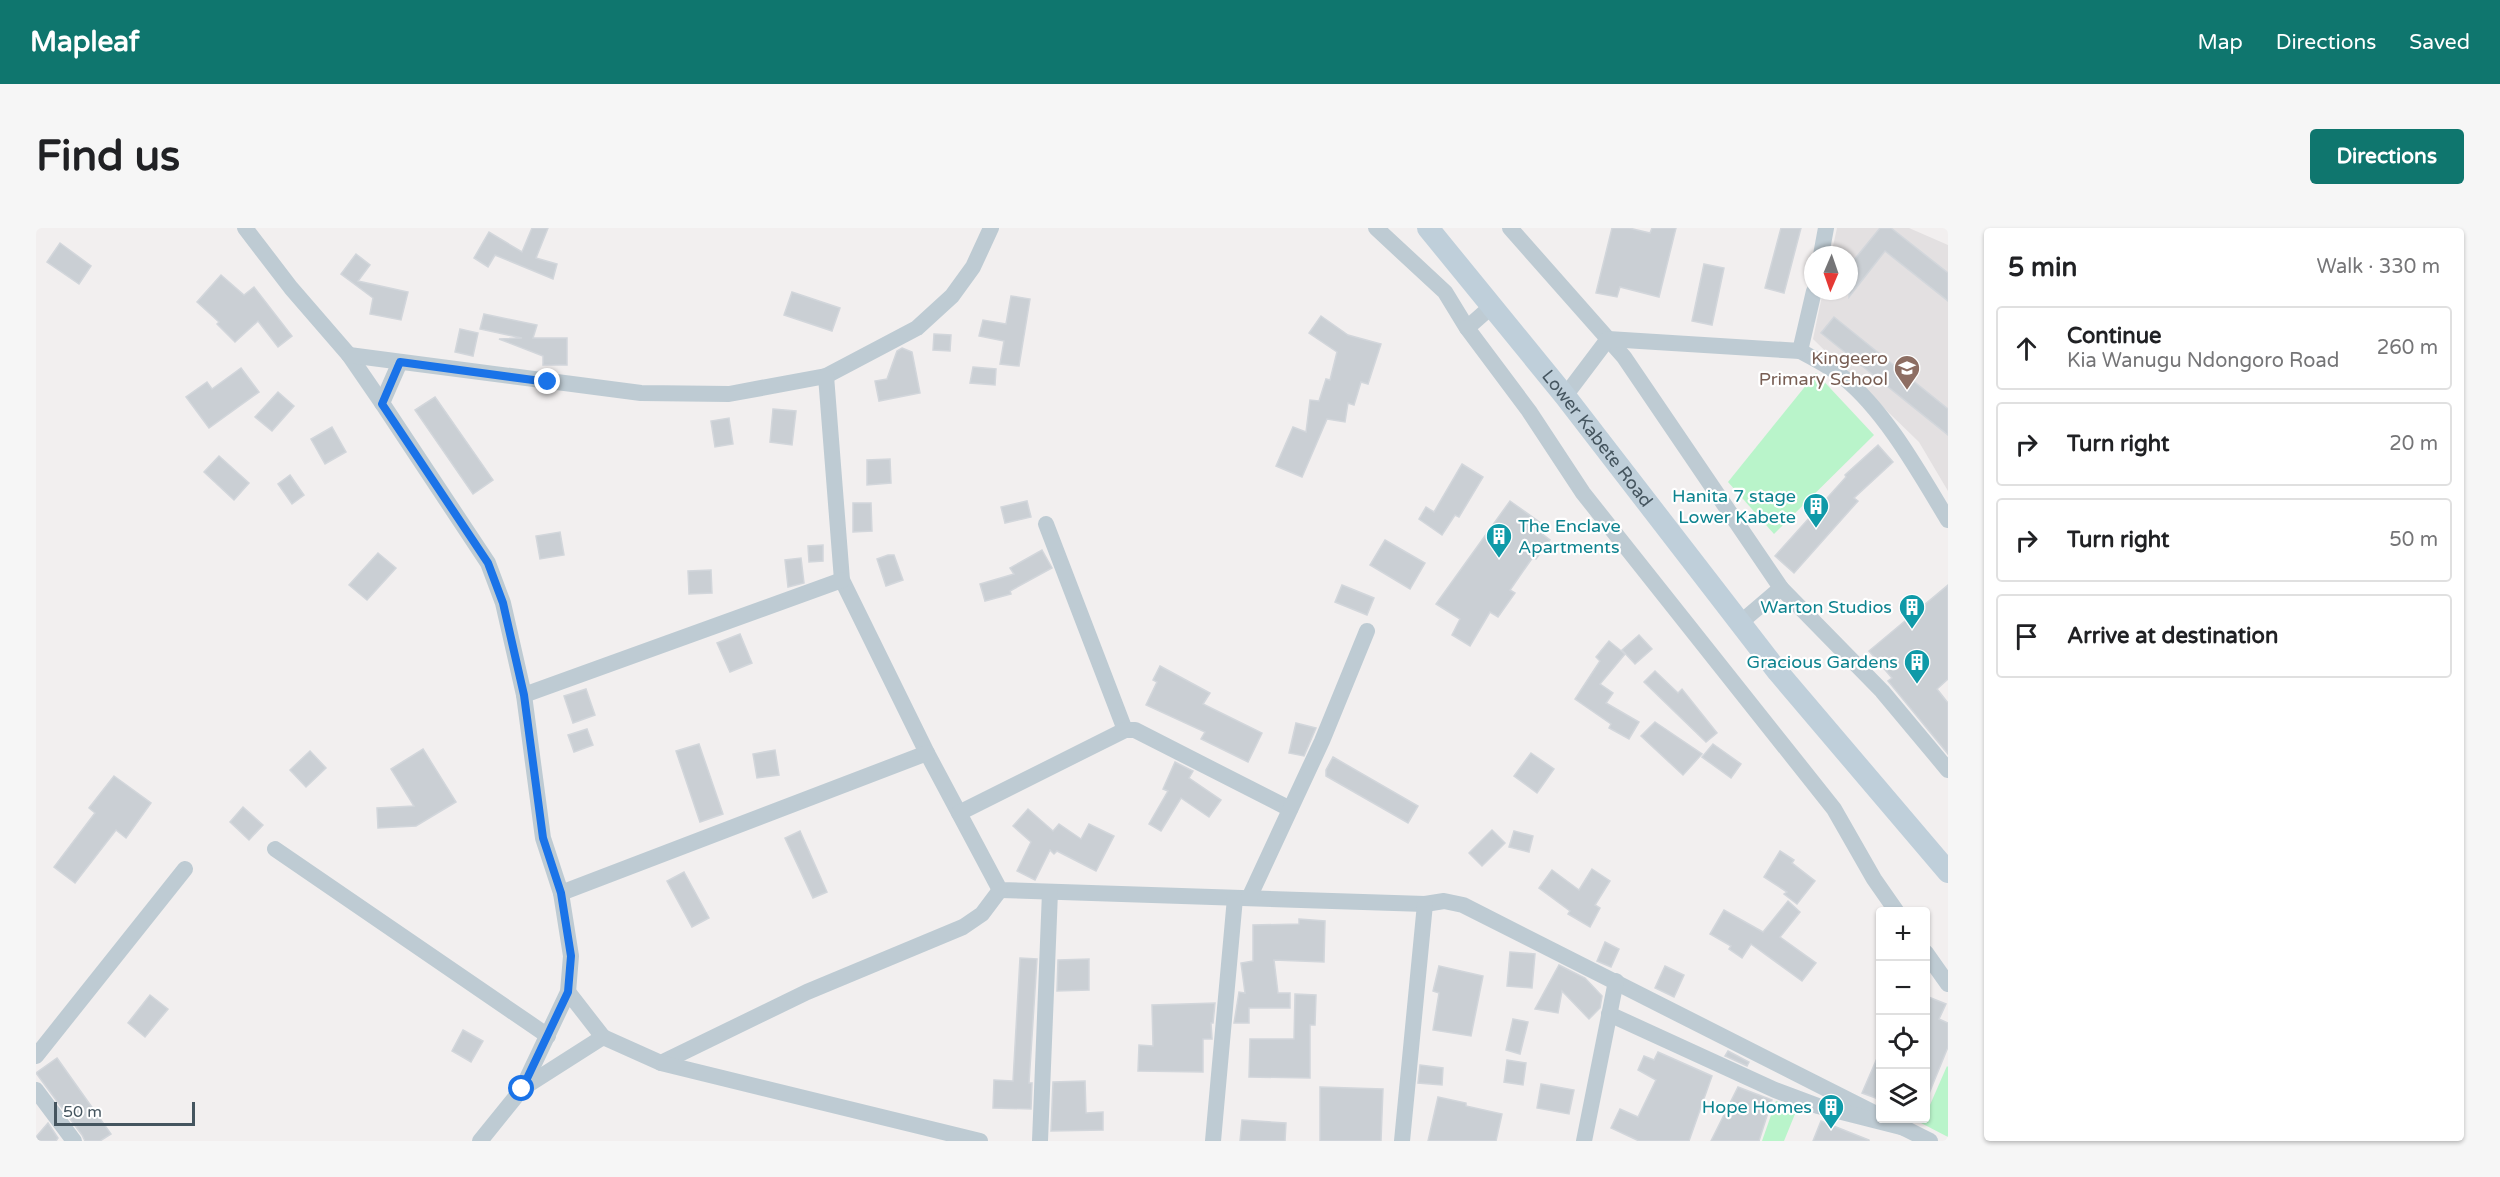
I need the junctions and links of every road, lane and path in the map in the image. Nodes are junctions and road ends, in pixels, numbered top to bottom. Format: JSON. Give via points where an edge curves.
{"nodes":[{"id":1,"x":245,"y":228,"type":"edge"},
{"id":2,"x":991,"y":228,"type":"edge"},
{"id":3,"x":1376,"y":228,"type":"edge"},
{"id":4,"x":1428,"y":228,"type":"edge"},
{"id":5,"x":1510,"y":228,"type":"edge"},
{"id":6,"x":1826,"y":228,"type":"edge"},
{"id":7,"x":1823,"y":246,"type":"edge"},
{"id":8,"x":1812,"y":300,"type":"edge"},
{"id":9,"x":1492,"y":306,"type":"junction"},
{"id":10,"x":1467,"y":328,"type":"junction"},
{"id":11,"x":1608,"y":339,"type":"junction"},
{"id":12,"x":1800,"y":351,"type":"junction"},
{"id":13,"x":349,"y":355,"type":"junction"},
{"id":14,"x":400,"y":362,"type":"junction"},
{"id":15,"x":826,"y":376,"type":"junction"},
{"id":16,"x":1565,"y":396,"type":"junction"},
{"id":17,"x":382,"y":404,"type":"junction"},
{"id":18,"x":1948,"y":520,"type":"edge"},
{"id":19,"x":1046,"y":524,"type":"dead end"},
{"id":20,"x":842,"y":580,"type":"junction"},
{"id":21,"x":1781,"y":588,"type":"junction"},
{"id":22,"x":1740,"y":623,"type":"junction"},
{"id":23,"x":1367,"y":631,"type":"dead end"},
{"id":24,"x":524,"y":695,"type":"junction"},
{"id":25,"x":1125,"y":730,"type":"junction"},
{"id":26,"x":927,"y":753,"type":"junction"},
{"id":27,"x":1948,"y":770,"type":"edge"},
{"id":28,"x":1290,"y":809,"type":"junction"},
{"id":29,"x":959,"y":813,"type":"junction"},
{"id":30,"x":275,"y":849,"type":"dead end"},
{"id":31,"x":1940,"y":853,"type":"edge"},
{"id":32,"x":185,"y":869,"type":"dead end"},
{"id":33,"x":1948,"y":872,"type":"edge"},
{"id":34,"x":1000,"y":890,"type":"junction"},
{"id":35,"x":1050,"y":892,"type":"junction"},
{"id":36,"x":561,"y":893,"type":"junction"},
{"id":37,"x":1242,"y":898,"type":"junction"},
{"id":38,"x":1425,"y":904,"type":"junction"},
{"id":39,"x":1894,"y":907,"type":"edge"},
{"id":40,"x":1930,"y":959,"type":"edge"},
{"id":41,"x":1616,"y":981,"type":"junction"},
{"id":42,"x":1948,"y":984,"type":"edge"},
{"id":43,"x":568,"y":992,"type":"junction"},
{"id":44,"x":1609,"y":1014,"type":"junction"},
{"id":45,"x":548,"y":1036,"type":"junction"},
{"id":46,"x":603,"y":1037,"type":"junction"},
{"id":47,"x":36,"y":1056,"type":"edge"},
{"id":48,"x":661,"y":1063,"type":"junction"},
{"id":49,"x":522,"y":1089,"type":"junction"},
{"id":50,"x":36,"y":1090,"type":"edge"},
{"id":51,"x":1876,"y":1113,"type":"edge"},
{"id":52,"x":1894,"y":1123,"type":"edge"},
{"id":53,"x":1905,"y":1128,"type":"junction"},
{"id":54,"x":74,"y":1141,"type":"edge"},
{"id":55,"x":480,"y":1141,"type":"edge"},
{"id":56,"x":980,"y":1141,"type":"edge"},
{"id":57,"x":1040,"y":1141,"type":"edge"},
{"id":58,"x":1213,"y":1141,"type":"edge"},
{"id":59,"x":1402,"y":1141,"type":"edge"},
{"id":60,"x":1584,"y":1141,"type":"edge"},
{"id":61,"x":1930,"y":1141,"type":"edge"}],
"edges":[{"from":1,"to":13,"type":"street"},
{"from":2,"to":15,"type":"street","via":[[973,267],[952,296],[917,328]]},
{"from":3,"to":10,"type":"street","via":[[1445,292]]},
{"from":4,"to":9,"type":"main road","name":"Lower Kabete Road"},
{"from":5,"to":11,"type":"street"},
{"from":6,"to":7,"type":"street"},
{"from":8,"to":12,"type":"street"},
{"from":9,"to":10,"type":"street"},
{"from":9,"to":16,"type":"main road","name":"Lower Kabete Road"},
{"from":10,"to":39,"type":"street","via":[[1583,493],[1834,809]]},
{"from":11,"to":12,"type":"street"},
{"from":11,"to":16,"type":"street"},
{"from":11,"to":21,"type":"street"},
{"from":12,"to":18,"type":"street","via":[[1843,377],[1871,404]]},
{"from":13,"to":14,"type":"street"},
{"from":13,"to":17,"type":"street"},
{"from":14,"to":15,"type":"street","via":[[641,393],[729,394]]},
{"from":14,"to":17,"type":"street"},
{"from":15,"to":20,"type":"street"},
{"from":16,"to":22,"type":"main road","name":"Lower Kabete Road"},
{"from":17,"to":24,"type":"street","via":[[488,563],[503,603]]},
{"from":19,"to":25,"type":"street"},
{"from":20,"to":24,"type":"street"},
{"from":20,"to":26,"type":"street"},
{"from":21,"to":22,"type":"street"},
{"from":21,"to":27,"type":"street","via":[[1882,691]]},
{"from":22,"to":31,"type":"main road","name":"Lower Kabete Road","via":[[1778,672]]},
{"from":23,"to":28,"type":"street"},
{"from":24,"to":36,"type":"street","via":[[543,838]]},
{"from":25,"to":28,"type":"street","via":[[1135,730]]},
{"from":25,"to":29,"type":"street"},
{"from":26,"to":29,"type":"street"},
{"from":26,"to":36,"type":"street"},
{"from":28,"to":37,"type":"street"},
{"from":29,"to":34,"type":"street"},
{"from":30,"to":45,"type":"street"},
{"from":31,"to":33,"type":"main road","name":"Lower Kabete Road"},
{"from":32,"to":47,"type":"street"},
{"from":34,"to":35,"type":"street"},
{"from":34,"to":48,"type":"street","via":[[982,914],[963,927],[807,992]]},
{"from":35,"to":37,"type":"street"},
{"from":35,"to":57,"type":"street"},
{"from":36,"to":43,"type":"street","via":[[571,956]]},
{"from":37,"to":38,"type":"street"},
{"from":37,"to":58,"type":"street"},
{"from":38,"to":41,"type":"street","via":[[1444,901],[1463,905]]},
{"from":38,"to":59,"type":"street"},
{"from":40,"to":42,"type":"street"},
{"from":41,"to":44,"type":"street"},
{"from":41,"to":51,"type":"street"},
{"from":43,"to":45,"type":"street"},
{"from":43,"to":46,"type":"street"},
{"from":44,"to":53,"type":"street","via":[[1796,1098]]},
{"from":44,"to":60,"type":"street"},
{"from":45,"to":49,"type":"street"},
{"from":46,"to":48,"type":"street"},
{"from":46,"to":49,"type":"street"},
{"from":48,"to":56,"type":"street"},
{"from":49,"to":55,"type":"street"},
{"from":50,"to":54,"type":"street"},
{"from":52,"to":53,"type":"street"},
{"from":53,"to":61,"type":"street"}]}
